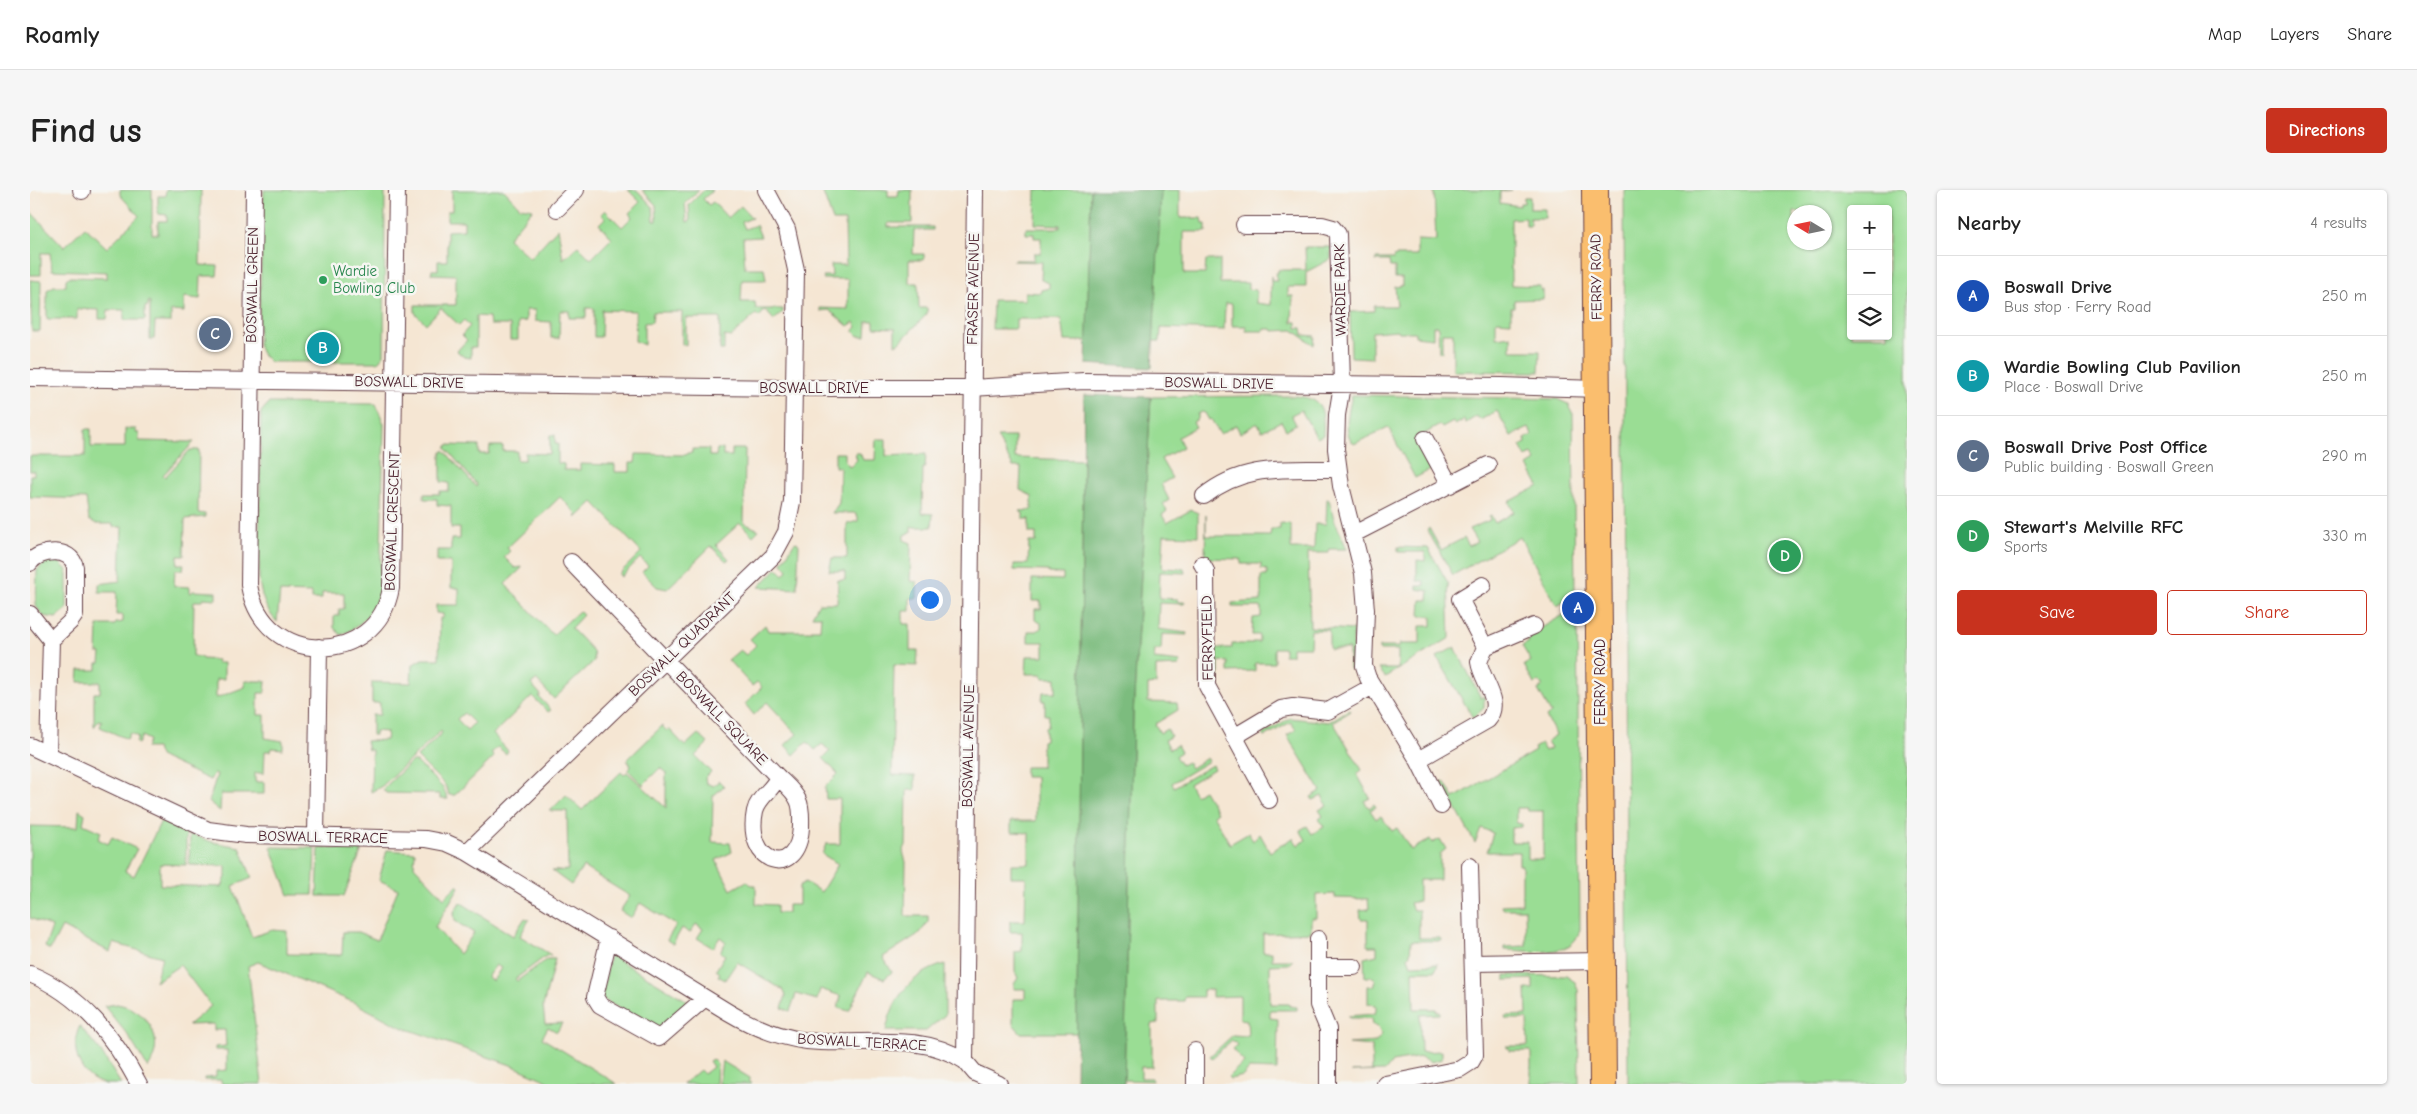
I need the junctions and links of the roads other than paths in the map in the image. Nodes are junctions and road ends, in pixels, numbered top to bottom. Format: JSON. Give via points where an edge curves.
{"nodes":[{"id":1,"x":254,"y":190,"type":"edge"},
{"id":2,"x":398,"y":190,"type":"edge"},
{"id":3,"x":576,"y":190,"type":"edge"},
{"id":4,"x":766,"y":190,"type":"edge"},
{"id":5,"x":975,"y":190,"type":"edge"},
{"id":6,"x":1595,"y":190,"type":"edge"},
{"id":7,"x":557,"y":209,"type":"dead end"},
{"id":8,"x":1244,"y":225,"type":"dead end"},
{"id":9,"x":30,"y":378,"type":"edge"},
{"id":10,"x":250,"y":381,"type":"junction"},
{"id":11,"x":396,"y":382,"type":"junction"},
{"id":12,"x":1342,"y":385,"type":"junction"},
{"id":13,"x":794,"y":388,"type":"junction"},
{"id":14,"x":972,"y":388,"type":"junction"},
{"id":15,"x":1598,"y":389,"type":"junction"},
{"id":16,"x":1425,"y":439,"type":"dead end"},
{"id":17,"x":1488,"y":465,"type":"dead end"},
{"id":18,"x":1338,"y":469,"type":"junction"},
{"id":19,"x":1450,"y":485,"type":"junction"},
{"id":20,"x":1204,"y":496,"type":"dead end"},
{"id":21,"x":1354,"y":534,"type":"junction"},
{"id":22,"x":571,"y":562,"type":"dead end"},
{"id":23,"x":30,"y":563,"type":"edge"},
{"id":24,"x":1202,"y":564,"type":"dead end"},
{"id":25,"x":1483,"y":585,"type":"dead end"},
{"id":26,"x":30,"y":614,"type":"edge"},
{"id":27,"x":1534,"y":626,"type":"dead end"},
{"id":28,"x":51,"y":640,"type":"junction"},
{"id":29,"x":319,"y":647,"type":"junction"},
{"id":30,"x":1485,"y":647,"type":"junction"},
{"id":31,"x":666,"y":660,"type":"junction"},
{"id":32,"x":1373,"y":686,"type":"junction"},
{"id":33,"x":1234,"y":737,"type":"junction"},
{"id":34,"x":30,"y":746,"type":"edge"},
{"id":35,"x":48,"y":754,"type":"junction"},
{"id":36,"x":1418,"y":760,"type":"junction"},
{"id":37,"x":778,"y":777,"type":"junction"},
{"id":38,"x":1269,"y":800,"type":"dead end"},
{"id":39,"x":1442,"y":806,"type":"dead end"},
{"id":40,"x":316,"y":836,"type":"junction"},
{"id":41,"x":467,"y":852,"type":"junction"},
{"id":42,"x":1470,"y":866,"type":"dead end"},
{"id":43,"x":609,"y":938,"type":"junction"},
{"id":44,"x":1318,"y":939,"type":"dead end"},
{"id":45,"x":1603,"y":961,"type":"junction"},
{"id":46,"x":1473,"y":963,"type":"junction"},
{"id":47,"x":1319,"y":967,"type":"junction"},
{"id":48,"x":1354,"y":967,"type":"dead end"},
{"id":49,"x":30,"y":974,"type":"edge"},
{"id":50,"x":705,"y":998,"type":"junction"},
{"id":51,"x":1195,"y":1051,"type":"dead end"},
{"id":52,"x":964,"y":1062,"type":"junction"},
{"id":53,"x":139,"y":1084,"type":"edge"},
{"id":54,"x":999,"y":1084,"type":"edge"},
{"id":55,"x":1195,"y":1084,"type":"edge"},
{"id":56,"x":1328,"y":1084,"type":"edge"},
{"id":57,"x":1385,"y":1084,"type":"edge"},
{"id":58,"x":1603,"y":1084,"type":"edge"}],
"edges":[{"from":1,"to":10,"type":"street","name":"BOSWALL GREEN"},
{"from":2,"to":11,"type":"street"},
{"from":3,"to":7,"type":"street"},
{"from":4,"to":13,"type":"street","name":"BOSWALL QUADRANT","via":[[787,229],[795,260]]},
{"from":5,"to":14,"type":"street","name":"FRASER AVENUE"},
{"from":6,"to":15,"type":"main road","name":"FERRY ROAD"},
{"from":8,"to":12,"type":"street","name":"WARDIE PARK","via":[[1322,225],[1337,231]]},
{"from":9,"to":10,"type":"street","name":"BOSWALL DRIVE"},
{"from":10,"to":11,"type":"street","name":"BOSWALL DRIVE"},
{"from":10,"to":29,"type":"street","name":"BOSWALL CRESCENT","via":[[250,595],[257,614],[277,635],[298,644]]},
{"from":11,"to":13,"type":"street","name":"BOSWALL DRIVE"},
{"from":11,"to":29,"type":"street","name":"BOSWALL CRESCENT","via":[[390,595],[383,613],[366,633],[349,642]]},
{"from":12,"to":14,"type":"street","name":"BOSWALL DRIVE","via":[[1084,381]]},
{"from":12,"to":15,"type":"street","name":"BOSWALL DRIVE"},
{"from":12,"to":18,"type":"street","via":[[1336,432]]},
{"from":13,"to":14,"type":"street","name":"BOSWALL DRIVE"},
{"from":13,"to":31,"type":"street","name":"BOSWALL QUADRANT","via":[[792,502],[782,540],[773,556]]},
{"from":14,"to":52,"type":"street","name":"BOSWALL AVENUE"},
{"from":15,"to":45,"type":"main road","name":"FERRY ROAD"},
{"from":16,"to":19,"type":"street"},
{"from":17,"to":19,"type":"street"},
{"from":18,"to":20,"type":"street","via":[[1246,473],[1220,484]]},
{"from":18,"to":21,"type":"street"},
{"from":19,"to":21,"type":"street"},
{"from":21,"to":32,"type":"street","via":[[1365,595],[1364,666]]},
{"from":22,"to":31,"type":"street","name":"BOSWALL SQUARE"},
{"from":23,"to":28,"type":"street","via":[[42,553],[69,555],[74,560],[75,615]]},
{"from":24,"to":33,"type":"street","name":"FERRYFIELD","via":[[1206,571],[1206,681],[1210,696]]},
{"from":25,"to":30,"type":"street","via":[[1460,599]]},
{"from":26,"to":28,"type":"street"},
{"from":27,"to":30,"type":"street"},
{"from":28,"to":35,"type":"street"},
{"from":29,"to":40,"type":"street"},
{"from":30,"to":36,"type":"street","via":[[1479,662],[1494,702],[1492,715]]},
{"from":31,"to":37,"type":"street","name":"BOSWALL SQUARE"},
{"from":31,"to":41,"type":"street","name":"BOSWALL QUADRANT"},
{"from":32,"to":33,"type":"street","via":[[1328,711],[1281,709]]},
{"from":32,"to":36,"type":"street"},
{"from":33,"to":38,"type":"street","name":"FERRYFIELD"},
{"from":34,"to":35,"type":"street","name":"BOSWALL TERRACE"},
{"from":35,"to":40,"type":"street","name":"BOSWALL TERRACE","via":[[208,830],[246,835]]},
{"from":36,"to":39,"type":"street"},
{"from":37,"to":37,"type":"street","name":"BOSWALL SQUARE","via":[[760,801],[754,820],[754,833],[761,853],[776,860],[784,859],[795,851],[801,822],[799,802]]},
{"from":40,"to":41,"type":"street","name":"BOSWALL TERRACE","via":[[426,839],[447,843]]},
{"from":41,"to":43,"type":"street","name":"BOSWALL TERRACE"},
{"from":42,"to":46,"type":"street"},
{"from":43,"to":50,"type":"street","name":"BOSWALL TERRACE"},
{"from":43,"to":50,"type":"street","via":[[595,997],[600,1005],[658,1038]]},
{"from":44,"to":47,"type":"street"},
{"from":45,"to":46,"type":"street"},
{"from":45,"to":58,"type":"main road","name":"FERRY ROAD"},
{"from":46,"to":57,"type":"street","via":[[1476,1046],[1471,1062],[1460,1069]]},
{"from":47,"to":48,"type":"street"},
{"from":47,"to":56,"type":"street","via":[[1318,1004],[1328,1034]]},
{"from":49,"to":53,"type":"street","via":[[87,1010],[114,1043]]},
{"from":50,"to":52,"type":"street","name":"BOSWALL TERRACE","via":[[749,1024],[780,1036],[809,1041],[920,1043],[941,1048]]},
{"from":51,"to":55,"type":"street"},
{"from":52,"to":54,"type":"street","via":[[974,1073]]}]}
